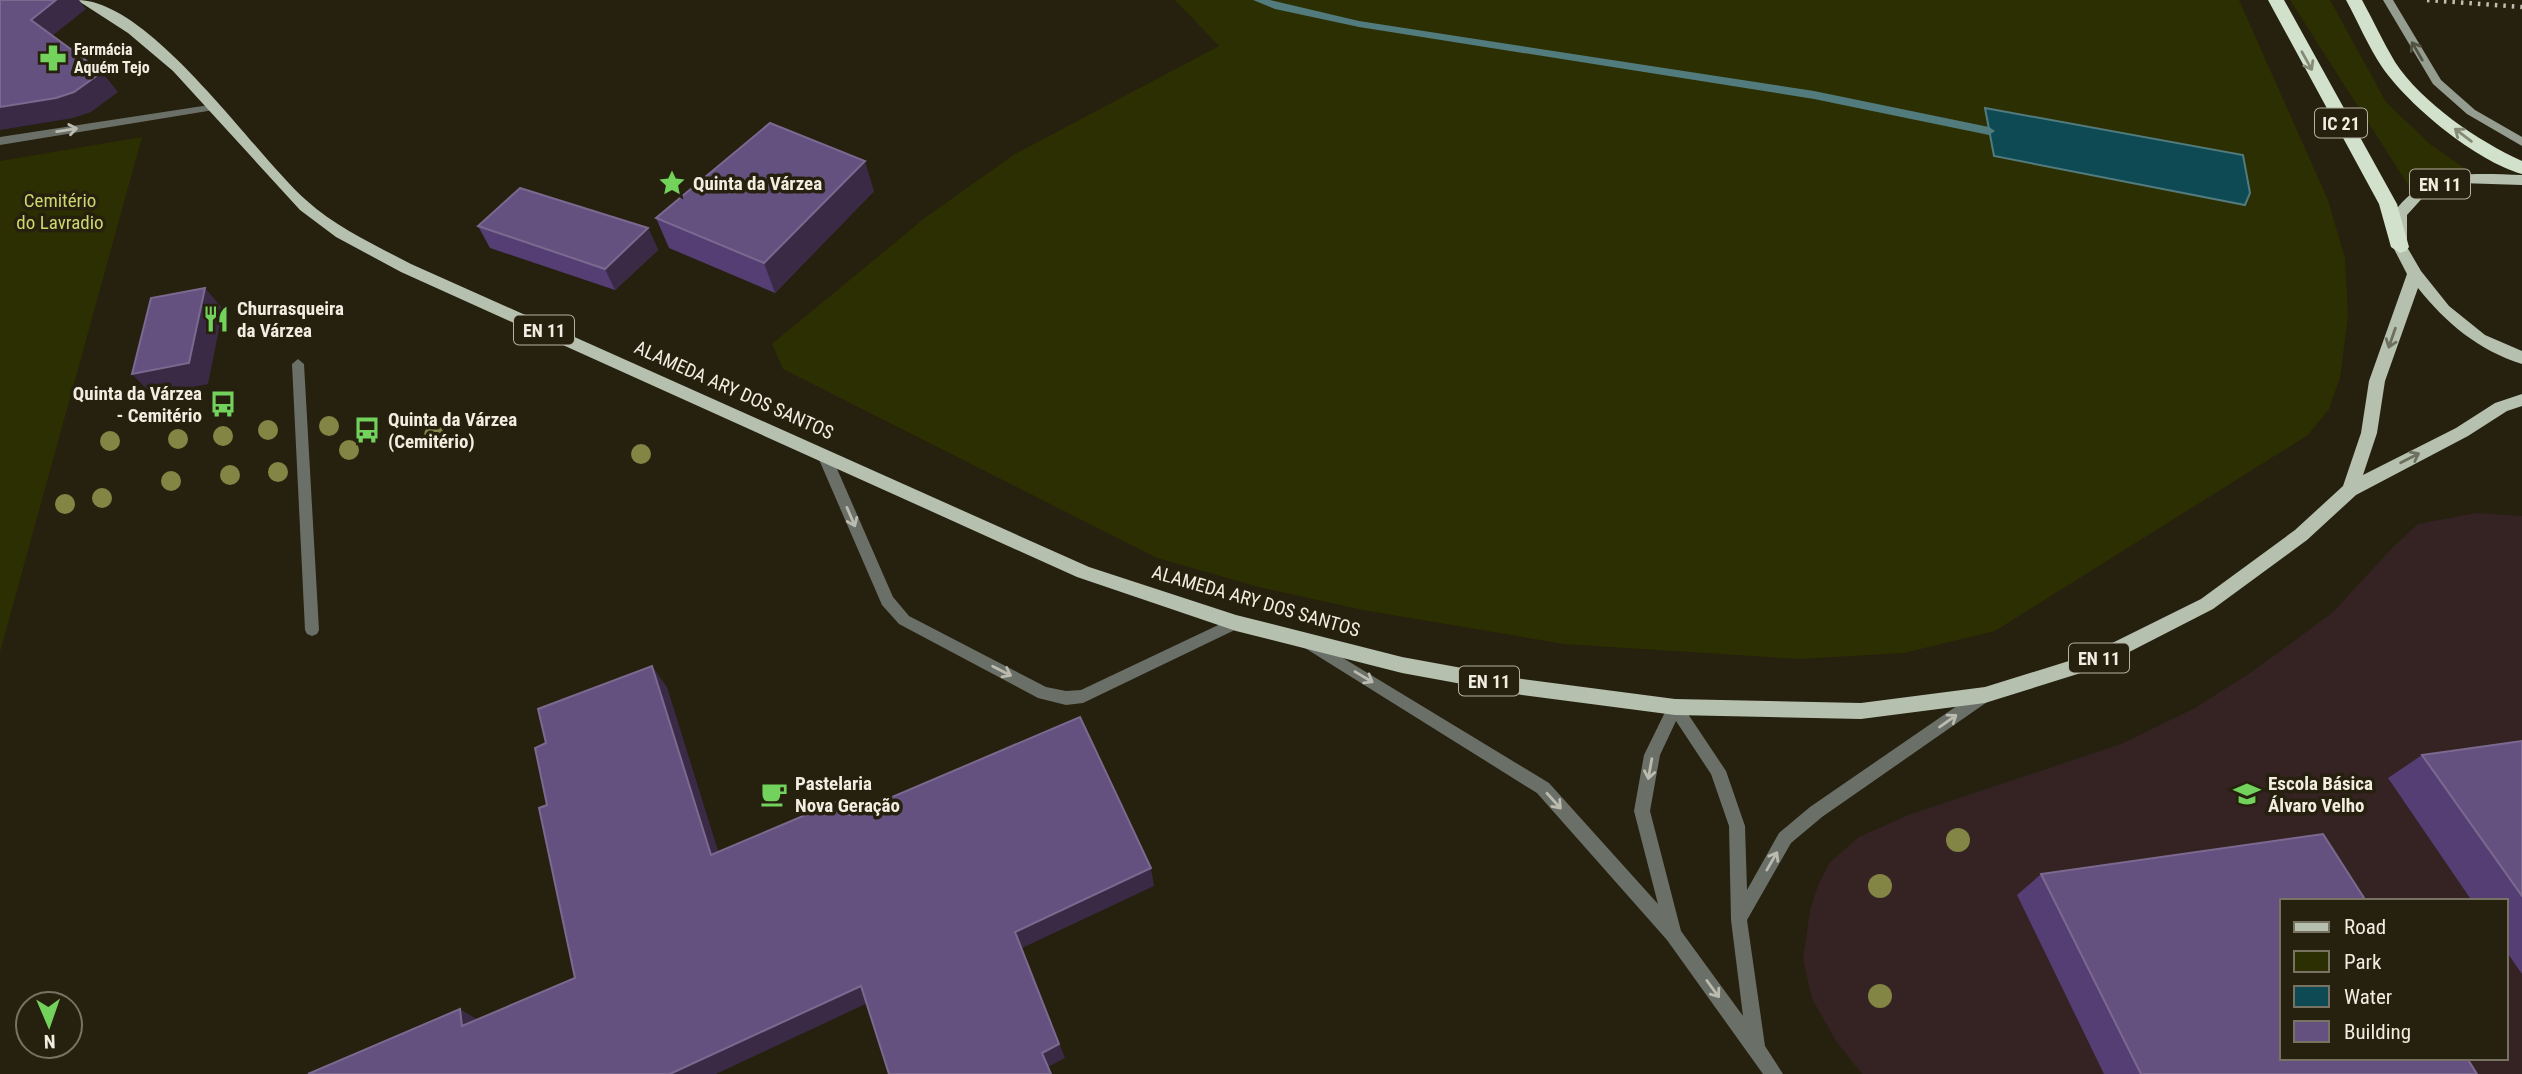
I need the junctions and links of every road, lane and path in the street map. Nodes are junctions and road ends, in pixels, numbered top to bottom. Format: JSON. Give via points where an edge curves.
{"nodes":[{"id":1,"x":83,"y":0,"type":"edge"},
{"id":2,"x":2276,"y":0,"type":"edge"},
{"id":3,"x":2354,"y":0,"type":"edge"},
{"id":4,"x":2388,"y":0,"type":"edge"},
{"id":5,"x":216,"y":107,"type":"junction"},
{"id":6,"x":0,"y":141,"type":"edge"},
{"id":7,"x":2522,"y":142,"type":"edge"},
{"id":8,"x":2522,"y":168,"type":"edge"},
{"id":9,"x":2522,"y":180,"type":"edge"},
{"id":10,"x":2400,"y":247,"type":"junction"},
{"id":11,"x":2415,"y":274,"type":"junction"},
{"id":12,"x":2522,"y":358,"type":"edge"},
{"id":13,"x":298,"y":364,"type":"dead end"},
{"id":14,"x":2522,"y":400,"type":"edge"},
{"id":15,"x":824,"y":455,"type":"junction"},
{"id":16,"x":2350,"y":490,"type":"junction"},
{"id":17,"x":1236,"y":623,"type":"junction"},
{"id":18,"x":312,"y":630,"type":"dead end"},
{"id":19,"x":1306,"y":641,"type":"junction"},
{"id":20,"x":1985,"y":695,"type":"junction"},
{"id":21,"x":1675,"y":706,"type":"junction"},
{"id":22,"x":1739,"y":920,"type":"junction"},
{"id":23,"x":1673,"y":934,"type":"junction"},
{"id":24,"x":1756,"y":1048,"type":"junction"},
{"id":25,"x":1774,"y":1074,"type":"edge"}],
"edges":[{"from":1,"to":5,"type":"main road","number":"EN 11","via":[[108,12],[161,54]]},
{"from":2,"to":10,"type":"highway","number":"IC 21","one_way":true,"via":[[2388,204]]},
{"from":8,"to":3,"type":"highway","one_way":true,"via":[[2483,150],[2415,96],[2389,65]]},
{"from":7,"to":4,"type":"street","one_way":true,"via":[[2471,112],[2437,82]]},
{"from":6,"to":5,"type":"street","one_way":true},
{"from":5,"to":15,"type":"main road","name":"ALAMEDA ARY DOS SANTOS","number":"EN 11","via":[[304,207],[341,233],[406,268]]},
{"from":9,"to":10,"type":"main road","number":"EN 11","via":[[2459,178],[2421,191],[2400,214]]},
{"from":10,"to":11,"type":"main road"},
{"from":11,"to":12,"type":"main road","via":[[2444,310],[2479,339]]},
{"from":11,"to":16,"type":"main road","name":"ALAMEDA ARY DOS SANTOS","number":"EN 11","one_way":true,"via":[[2377,381],[2369,433]]},
{"from":13,"to":18,"type":"street"},
{"from":16,"to":14,"type":"main road","name":"ALAMEDA ARY DOS SANTOS","number":"EN 11","one_way":true,"via":[[2501,407]]},
{"from":15,"to":17,"type":"main road","name":"ALAMEDA ARY DOS SANTOS","number":"EN 11","via":[[1083,572]]},
{"from":15,"to":17,"type":"street","one_way":true,"via":[[887,601],[904,620],[1043,692],[1066,698],[1083,696]]},
{"from":16,"to":20,"type":"main road","name":"ALAMEDA ARY DOS SANTOS","number":"EN 11","via":[[2301,535],[2207,604],[2093,661]]},
{"from":17,"to":19,"type":"main road","name":"ALAMEDA ARY DOS SANTOS","number":"EN 11"},
{"from":19,"to":21,"type":"main road","name":"ALAMEDA ARY DOS SANTOS","number":"EN 11","via":[[1482,680]]},
{"from":19,"to":23,"type":"street","one_way":true,"via":[[1543,788]]},
{"from":20,"to":21,"type":"main road","name":"ALAMEDA ARY DOS SANTOS","number":"EN 11","via":[[1861,710]]},
{"from":22,"to":20,"type":"street","one_way":true,"via":[[1785,838]]},
{"from":21,"to":22,"type":"street","via":[[1718,771],[1737,826]]},
{"from":21,"to":23,"type":"street","one_way":true,"via":[[1652,755],[1642,811]]},
{"from":22,"to":24,"type":"street"},
{"from":23,"to":24,"type":"street","one_way":true},
{"from":24,"to":25,"type":"street"}]}
